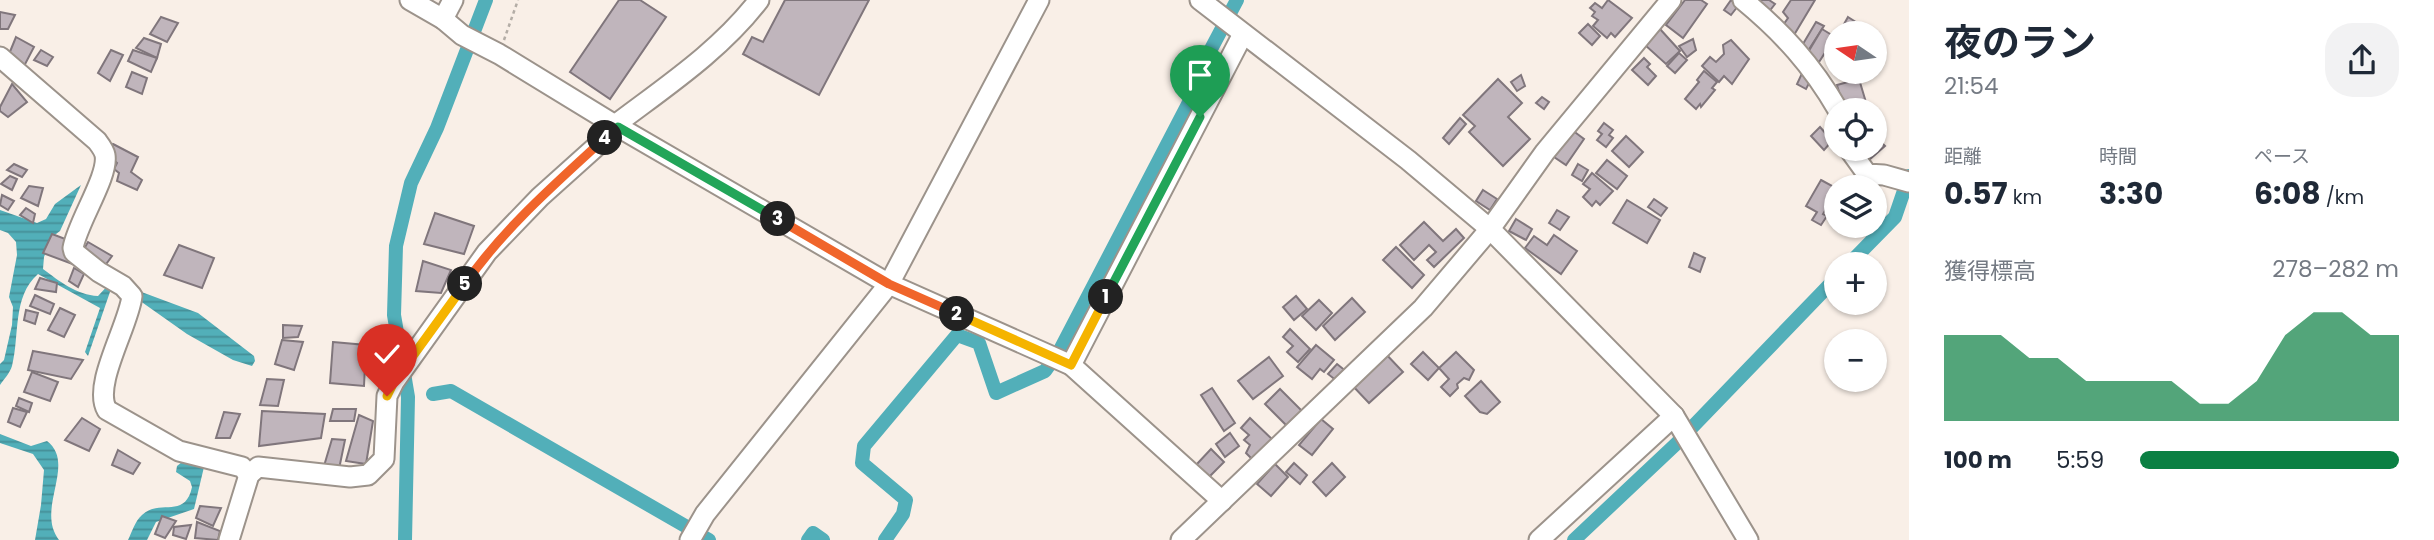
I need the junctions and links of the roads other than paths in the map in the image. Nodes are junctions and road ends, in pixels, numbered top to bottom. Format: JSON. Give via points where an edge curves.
{"nodes":[{"id":1,"x":410,"y":0,"type":"edge"},
{"id":2,"x":453,"y":0,"type":"edge"},
{"id":3,"x":759,"y":0,"type":"edge"},
{"id":4,"x":1039,"y":0,"type":"edge"},
{"id":5,"x":1671,"y":0,"type":"edge"},
{"id":6,"x":1742,"y":0,"type":"edge"},
{"id":7,"x":1203,"y":2,"type":"edge"},
{"id":8,"x":443,"y":19,"type":"junction"},
{"id":9,"x":1239,"y":31,"type":"junction"},
{"id":10,"x":0,"y":57,"type":"edge"},
{"id":11,"x":1831,"y":98,"type":"edge"},
{"id":12,"x":616,"y":126,"type":"junction"},
{"id":13,"x":1858,"y":161,"type":"edge"},
{"id":14,"x":1909,"y":182,"type":"edge"},
{"id":15,"x":1490,"y":229,"type":"junction"},
{"id":16,"x":889,"y":284,"type":"junction"},
{"id":17,"x":1071,"y":365,"type":"junction"},
{"id":18,"x":1676,"y":420,"type":"junction"},
{"id":19,"x":249,"y":475,"type":"junction"},
{"id":20,"x":1222,"y":501,"type":"junction"},
{"id":21,"x":229,"y":540,"type":"edge"},
{"id":22,"x":690,"y":540,"type":"edge"},
{"id":23,"x":1181,"y":540,"type":"edge"},
{"id":24,"x":1539,"y":540,"type":"edge"},
{"id":25,"x":1748,"y":540,"type":"edge"}],
"edges":[{"from":1,"to":8,"type":"street"},
{"from":2,"to":8,"type":"street"},
{"from":3,"to":12,"type":"street","via":[[706,55]]},
{"from":4,"to":16,"type":"street"},
{"from":5,"to":15,"type":"street","via":[[1545,152]]},
{"from":6,"to":11,"type":"street","via":[[1782,35]]},
{"from":7,"to":9,"type":"street"},
{"from":8,"to":12,"type":"street","via":[[462,35]]},
{"from":9,"to":15,"type":"street"},
{"from":9,"to":17,"type":"street"},
{"from":10,"to":19,"type":"street","via":[[97,141],[106,157],[73,248],[132,296],[106,381],[103,397],[107,410],[179,451],[242,467]]},
{"from":12,"to":16,"type":"street"},
{"from":12,"to":19,"type":"street","via":[[487,252],[394,382],[387,396],[384,459],[368,475],[258,467]]},
{"from":13,"to":14,"type":"street","via":[[1867,174]]},
{"from":15,"to":18,"type":"street"},
{"from":15,"to":20,"type":"street","via":[[1423,308]]},
{"from":16,"to":17,"type":"street"},
{"from":16,"to":22,"type":"street","via":[[705,514]]},
{"from":17,"to":20,"type":"street"},
{"from":18,"to":24,"type":"street"},
{"from":18,"to":25,"type":"street"},
{"from":19,"to":21,"type":"street"},
{"from":20,"to":23,"type":"street"}]}
